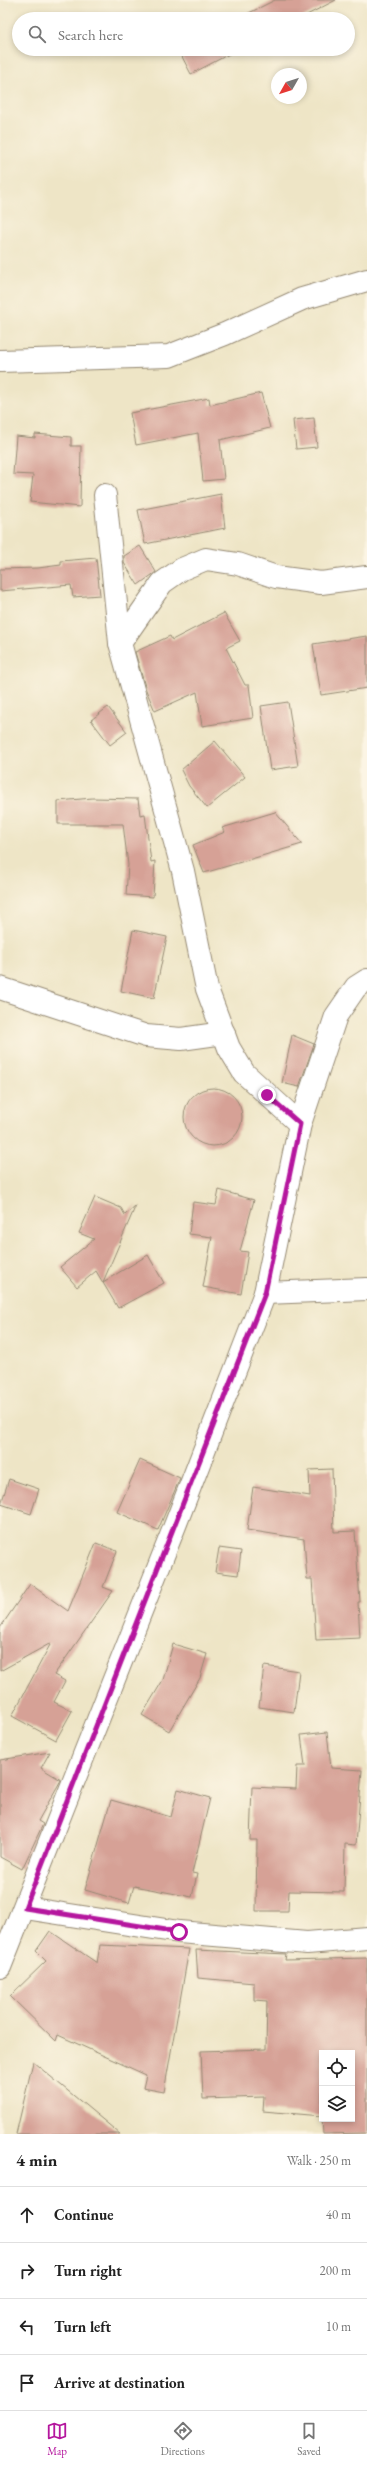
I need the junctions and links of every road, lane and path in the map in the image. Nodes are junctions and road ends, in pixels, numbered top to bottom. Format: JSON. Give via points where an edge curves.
{"nodes":[{"id":1,"x":367,"y":280,"type":"edge"},
{"id":2,"x":0,"y":361,"type":"edge"},
{"id":3,"x":104,"y":494,"type":"dead end"},
{"id":4,"x":367,"y":577,"type":"edge"},
{"id":5,"x":120,"y":643,"type":"junction"},
{"id":6,"x":367,"y":980,"type":"edge"},
{"id":7,"x":0,"y":988,"type":"edge"},
{"id":8,"x":224,"y":1033,"type":"junction"},
{"id":9,"x":300,"y":1124,"type":"junction"},
{"id":10,"x":367,"y":1289,"type":"edge"},
{"id":11,"x":265,"y":1293,"type":"junction"},
{"id":12,"x":25,"y":1908,"type":"junction"},
{"id":13,"x":367,"y":1938,"type":"edge"},
{"id":14,"x":0,"y":1967,"type":"edge"}],
"edges":[{"from":1,"to":2,"type":"street","via":[[302,299],[169,356]]},
{"from":3,"to":5,"type":"street"},
{"from":4,"to":5,"type":"street","via":[[320,583],[276,577],[238,564],[206,559],[182,569],[162,583]]},
{"from":5,"to":8,"type":"street","via":[[183,871],[207,989]]},
{"from":6,"to":9,"type":"street","via":[[356,987],[336,1016]]},
{"from":7,"to":8,"type":"street","via":[[146,1036],[181,1040]]},
{"from":8,"to":9,"type":"street","via":[[229,1048],[244,1073]]},
{"from":9,"to":11,"type":"street"},
{"from":10,"to":11,"type":"street"},
{"from":11,"to":12,"type":"street"},
{"from":12,"to":13,"type":"street","via":[[179,1932],[307,1943]]},
{"from":12,"to":14,"type":"street"}]}
